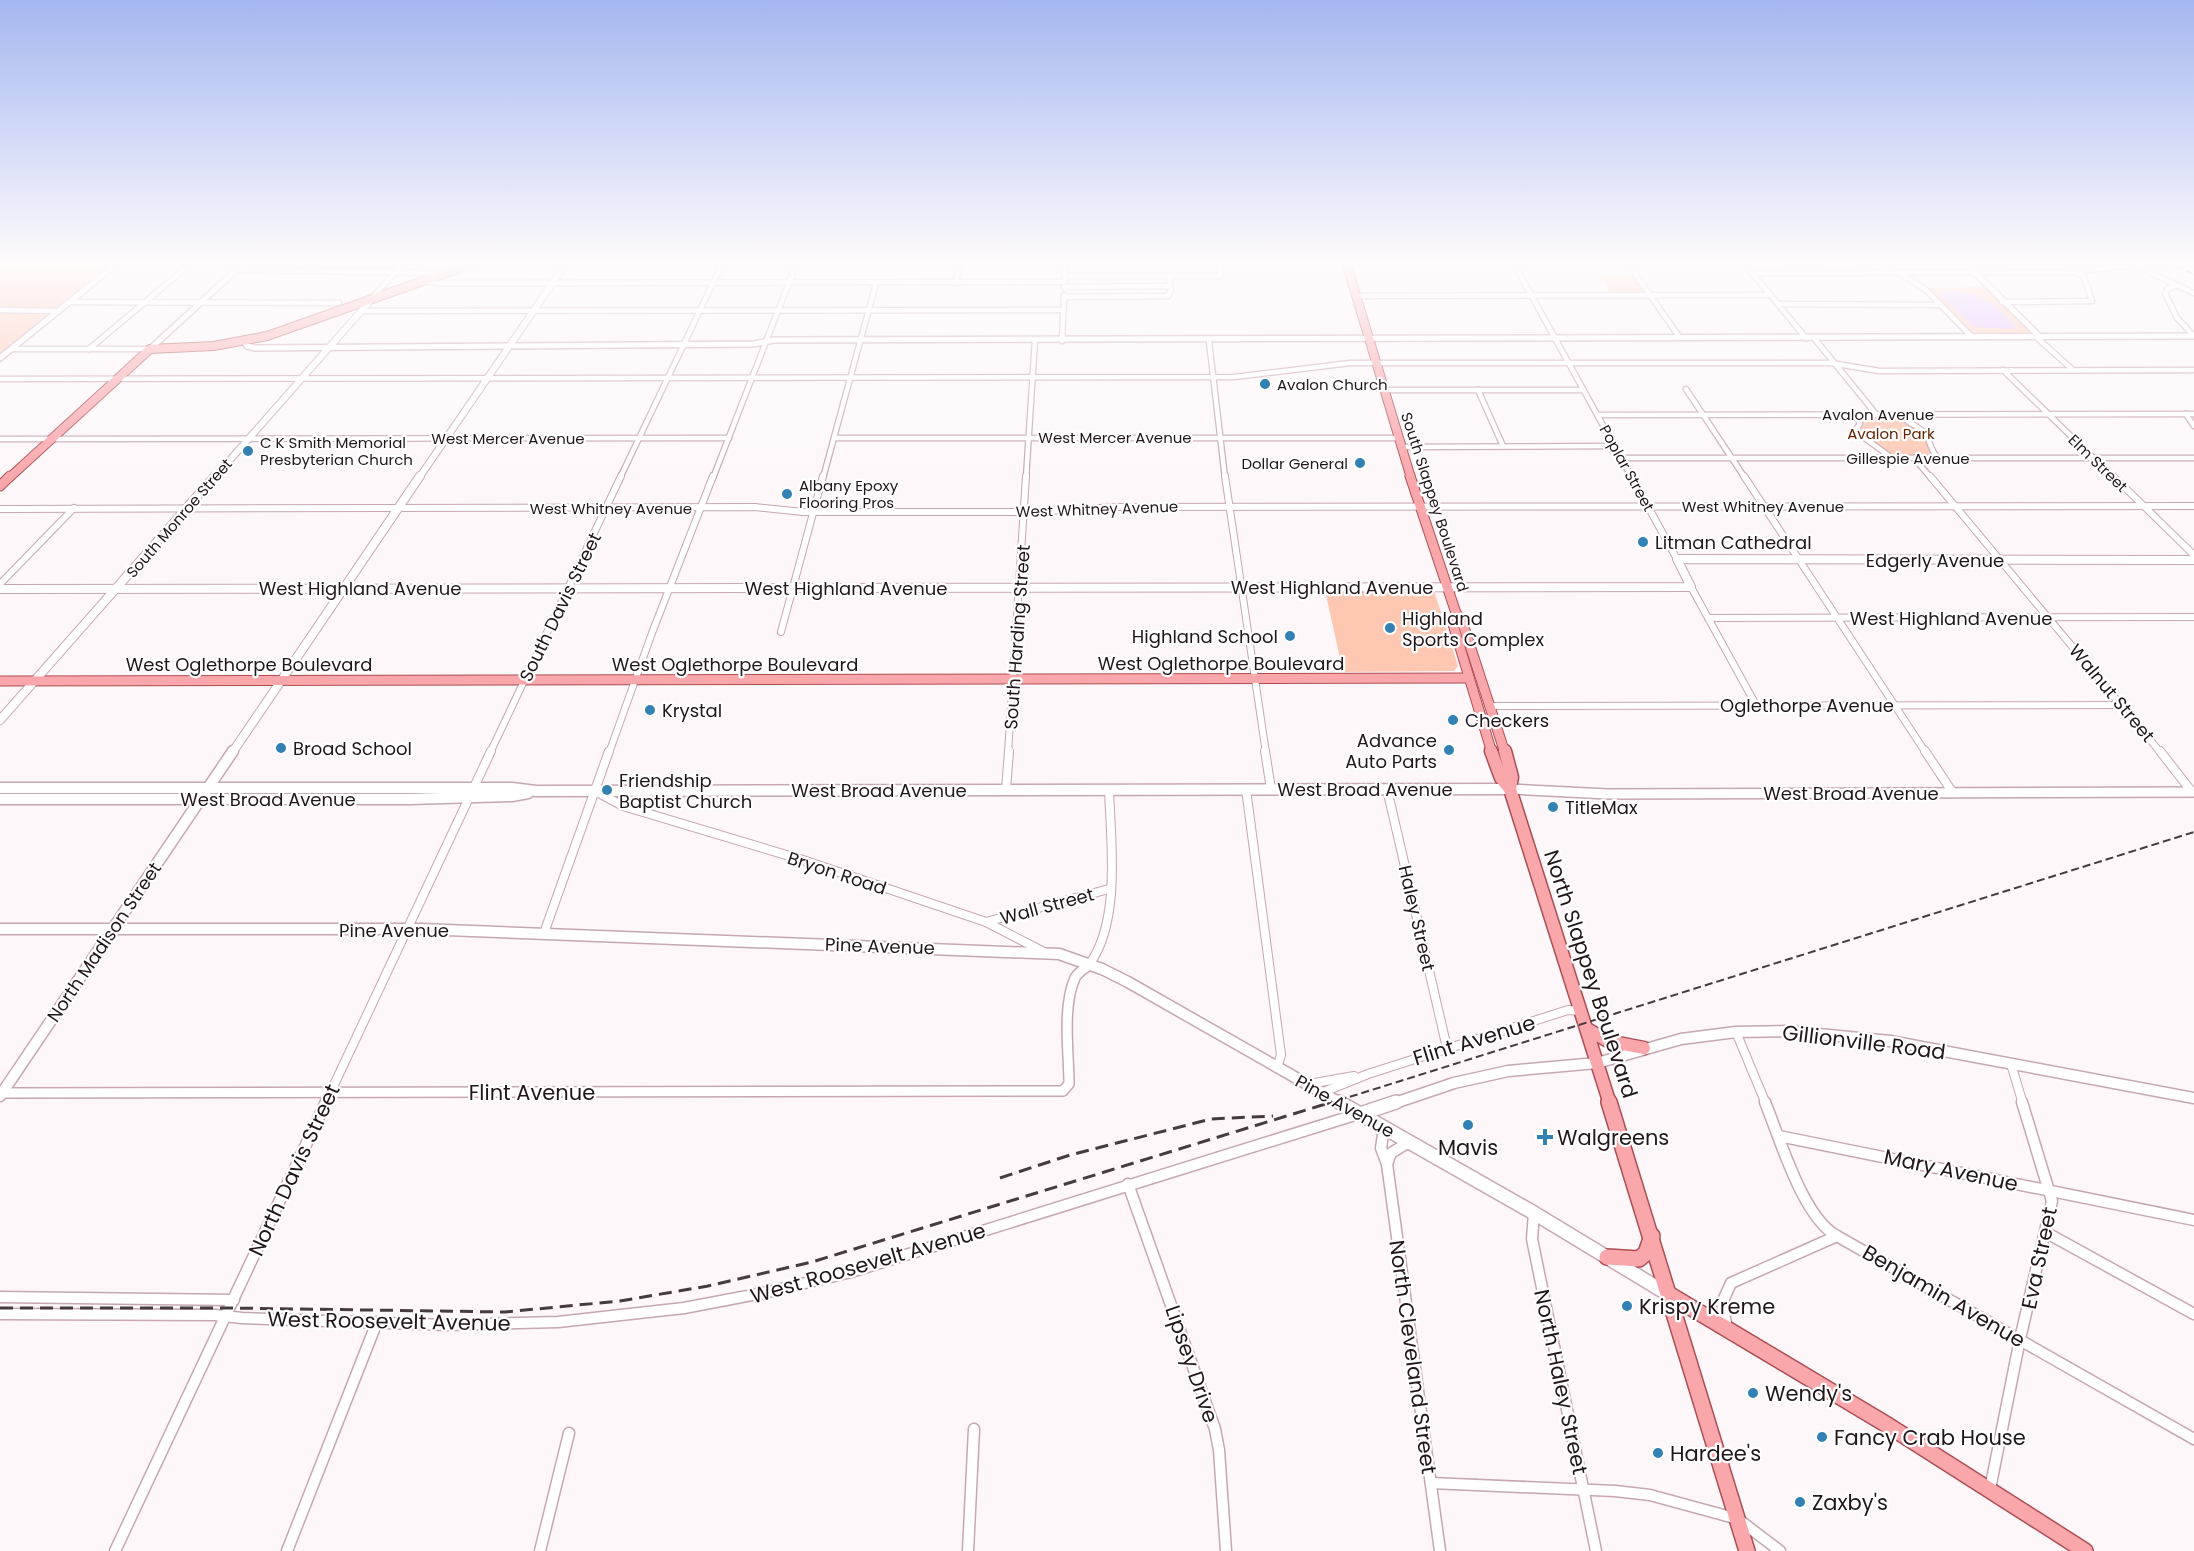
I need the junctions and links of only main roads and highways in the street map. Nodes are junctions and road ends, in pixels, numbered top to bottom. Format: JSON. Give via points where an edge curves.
{"nodes":[{"id":1,"x":271,"y":334,"type":"edge"},
{"id":2,"x":340,"y":334,"type":"edge"},
{"id":3,"x":517,"y":334,"type":"edge"},
{"id":4,"x":1366,"y":334,"type":"edge"},
{"id":5,"x":0,"y":486,"type":"edge"},
{"id":6,"x":1456,"y":613,"type":"junction"},
{"id":7,"x":1477,"y":665,"type":"junction"},
{"id":8,"x":1469,"y":678,"type":"junction"},
{"id":9,"x":0,"y":681,"type":"edge"},
{"id":10,"x":35,"y":681,"type":"junction"},
{"id":11,"x":280,"y":681,"type":"junction"},
{"id":12,"x":1486,"y":691,"type":"junction"},
{"id":13,"x":0,"y":720,"type":"edge"},
{"id":14,"x":0,"y":788,"type":"edge"},
{"id":15,"x":208,"y":788,"type":"junction"},
{"id":16,"x":1510,"y":789,"type":"junction"},
{"id":17,"x":471,"y":793,"type":"junction"},
{"id":18,"x":0,"y":799,"type":"edge"},
{"id":19,"x":200,"y":799,"type":"junction"},
{"id":20,"x":0,"y":929,"type":"edge"},
{"id":21,"x":112,"y":930,"type":"junction"},
{"id":22,"x":1587,"y":1029,"type":"junction"},
{"id":23,"x":1644,"y":1048,"type":"junction"},
{"id":24,"x":1597,"y":1063,"type":"junction"},
{"id":25,"x":1,"y":1094,"type":"edge"},
{"id":26,"x":2194,"y":1098,"type":"edge"},
{"id":27,"x":1360,"y":1114,"type":"junction"},
{"id":28,"x":1652,"y":1236,"type":"junction"},
{"id":29,"x":1607,"y":1257,"type":"junction"},
{"id":30,"x":1670,"y":1295,"type":"junction"},
{"id":31,"x":1747,"y":1551,"type":"edge"},
{"id":32,"x":2085,"y":1551,"type":"edge"}],
"edges":[{"from":1,"to":5,"type":"main road","via":[[206,347],[150,349]]},
{"from":2,"to":10,"type":"main road","name":"South Monroe Street"},
{"from":3,"to":11,"type":"main road","name":"North Madison Street"},
{"from":4,"to":6,"type":"main road","name":"South Slappey Boulevard"},
{"from":6,"to":7,"type":"main road","name":"South Slappey Boulevard"},
{"from":6,"to":8,"type":"main road","name":"South Slappey Boulevard","via":[[1452,621]]},
{"from":7,"to":8,"type":"main road"},
{"from":7,"to":12,"type":"main road","name":"South Slappey Boulevard"},
{"from":8,"to":11,"type":"main road","name":"West Oglethorpe Boulevard"},
{"from":8,"to":12,"type":"main road"},
{"from":8,"to":16,"type":"main road","name":"North Slappey Boulevard","via":[[1501,778]]},
{"from":9,"to":10,"type":"main road","name":"West Oglethorpe Boulevard"},
{"from":10,"to":11,"type":"main road","name":"West Oglethorpe Boulevard"},
{"from":10,"to":13,"type":"main road","name":"South Monroe Street"},
{"from":11,"to":15,"type":"main road","name":"North Madison Street"},
{"from":12,"to":16,"type":"main road","name":"North Slappey Boulevard","via":[[1512,777]]},
{"from":14,"to":15,"type":"main road","name":"West Broad Avenue"},
{"from":15,"to":17,"type":"main road","name":"West Broad Avenue"},
{"from":15,"to":19,"type":"main road","name":"North Madison Street"},
{"from":16,"to":17,"type":"main road","name":"West Broad Avenue","via":[[536,791],[512,796]]},
{"from":16,"to":22,"type":"main road","name":"North Slappey Boulevard"},
{"from":17,"to":19,"type":"main road","name":"West Broad Avenue"},
{"from":18,"to":19,"type":"main road","name":"West Broad Avenue"},
{"from":19,"to":21,"type":"main road","name":"North Madison Street"},
{"from":20,"to":21,"type":"main road","name":"Pine Avenue"},
{"from":21,"to":25,"type":"main road","name":"North Madison Street"},
{"from":21,"to":27,"type":"main road","name":"Pine Avenue","via":[[408,929],[1059,954],[1128,982]]},
{"from":22,"to":23,"type":"main road","via":[[1608,1041]]},
{"from":22,"to":24,"type":"main road","name":"North Slappey Boulevard"},
{"from":23,"to":24,"type":"main road","name":"Gillionville Road"},
{"from":23,"to":26,"type":"main road","name":"Gillionville Road","via":[[1693,1036],[1736,1032],[1832,1034],[1890,1041]]},
{"from":24,"to":27,"type":"main road","name":"Gillionville Road","via":[[1508,1071],[1454,1083]]},
{"from":24,"to":28,"type":"main road","name":"North Slappey Boulevard"},
{"from":27,"to":29,"type":"main road","name":"Pine Avenue"},
{"from":28,"to":29,"type":"main road","via":[[1646,1253],[1639,1259]]},
{"from":28,"to":30,"type":"main road","name":"North Slappey Boulevard"},
{"from":29,"to":30,"type":"main road","name":"Pine Avenue"},
{"from":30,"to":31,"type":"main road","name":"North Slappey Boulevard"},
{"from":30,"to":32,"type":"main road","via":[[1889,1426]]}]}
